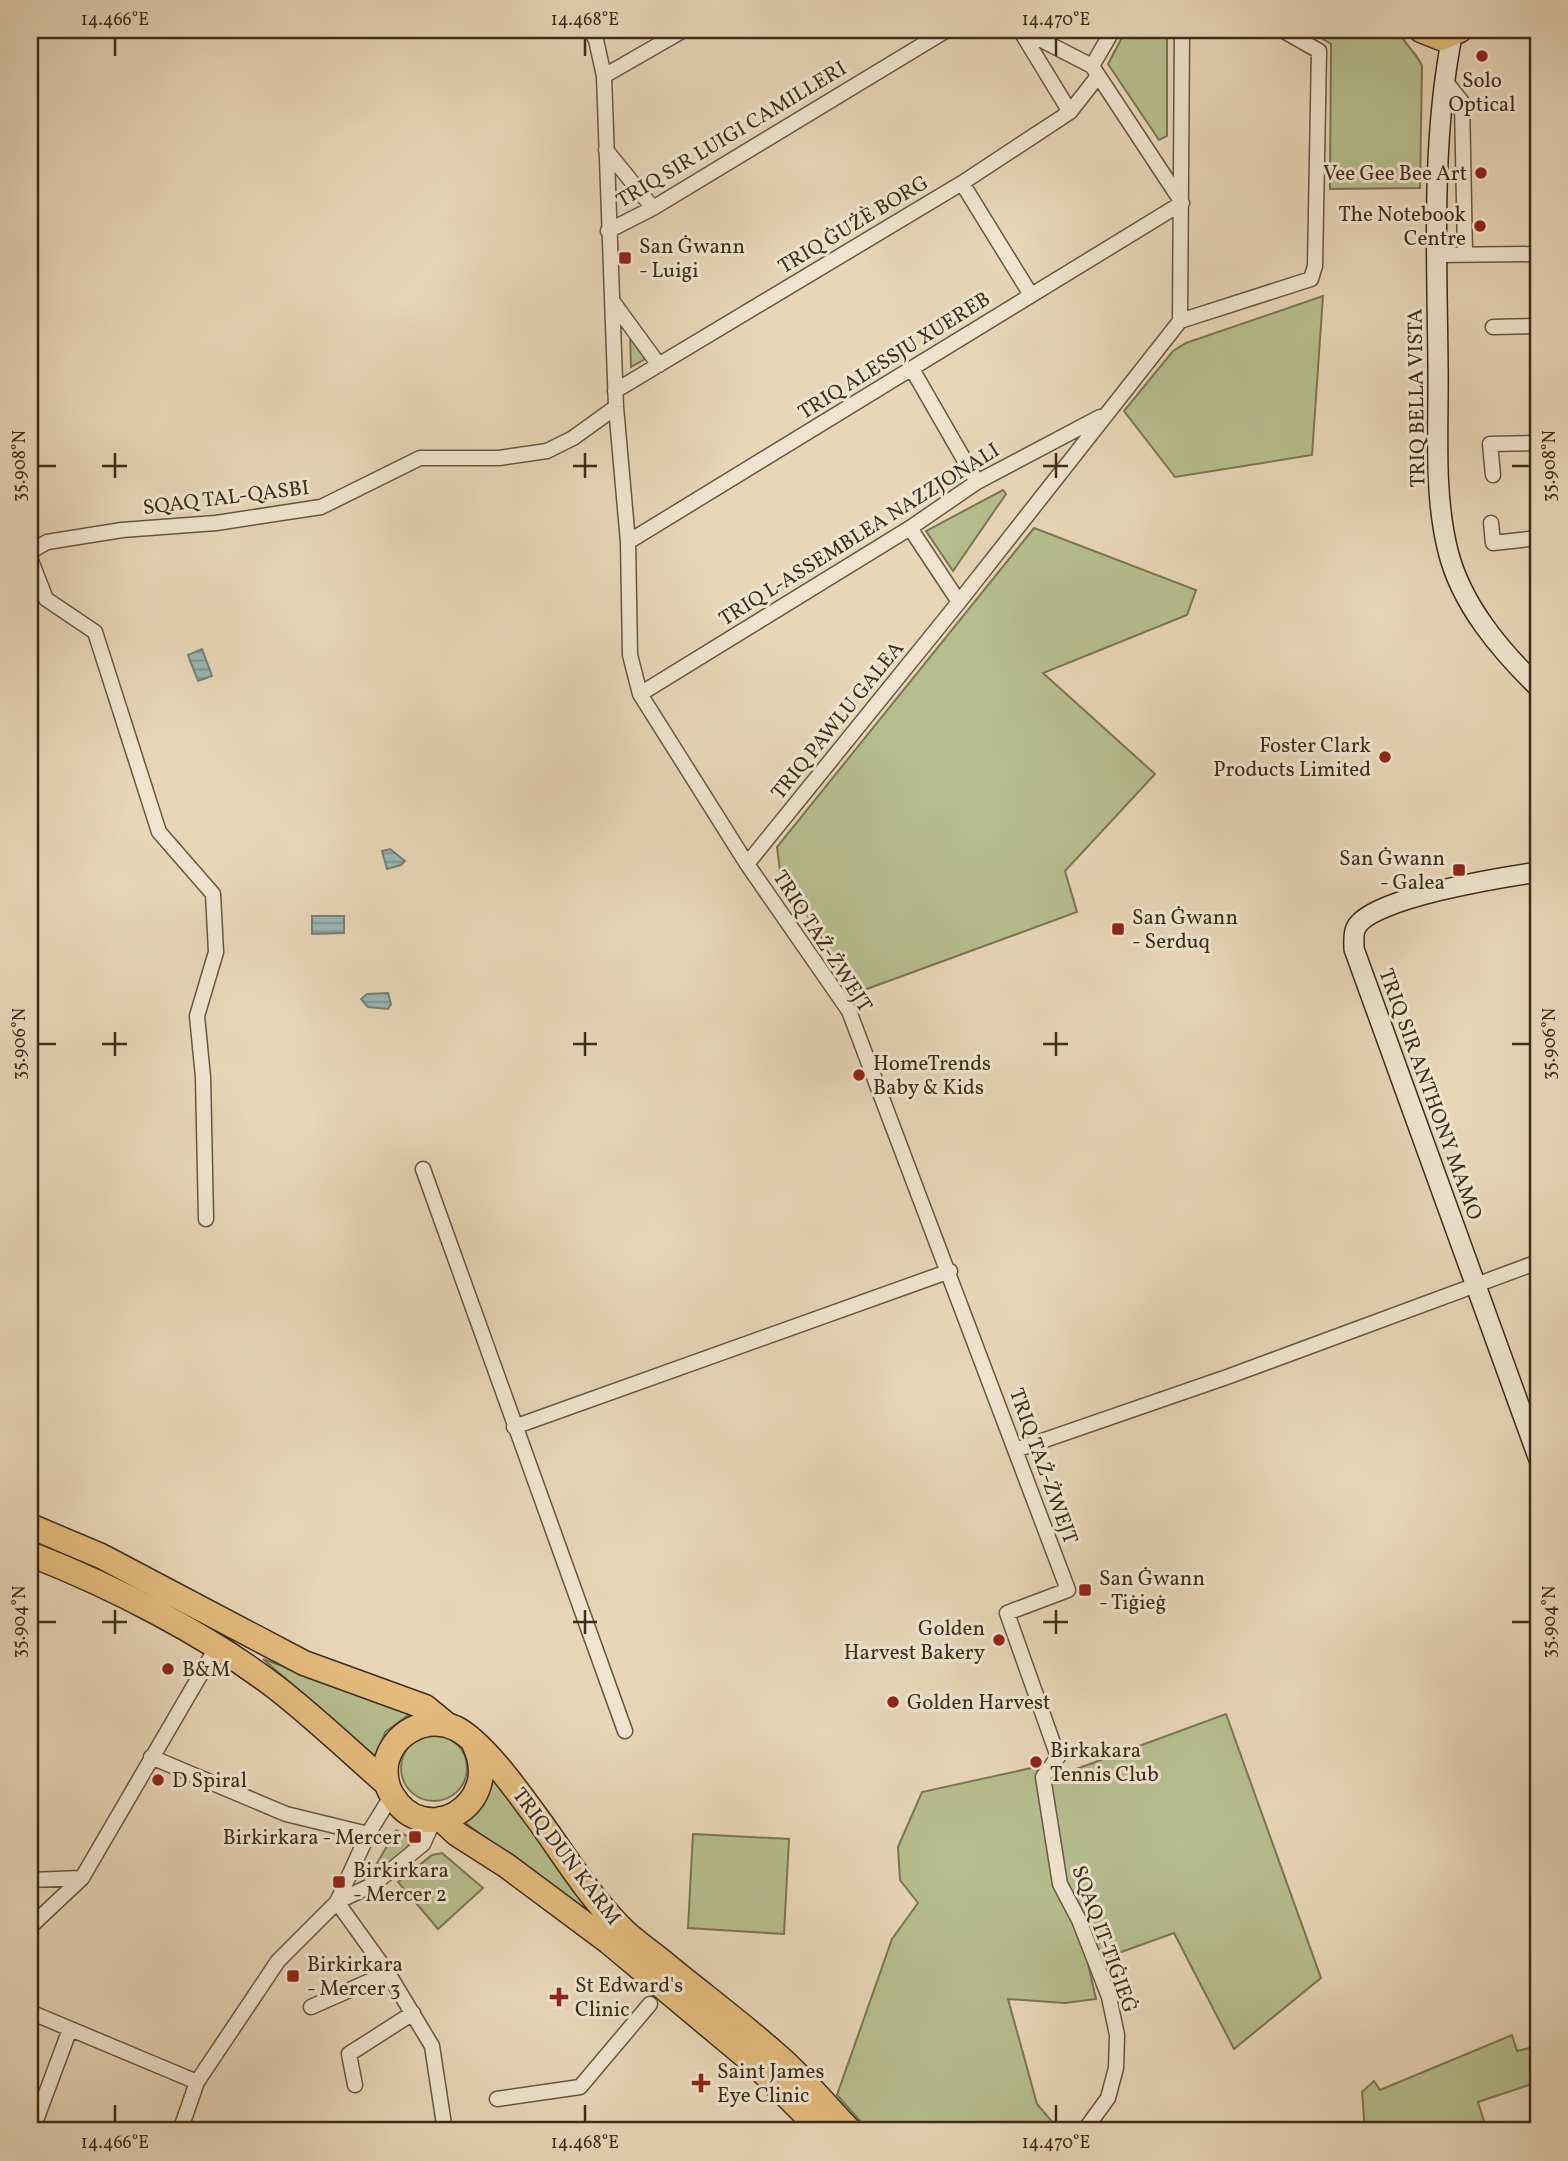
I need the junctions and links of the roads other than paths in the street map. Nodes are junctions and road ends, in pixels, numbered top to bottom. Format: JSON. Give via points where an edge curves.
{"nodes":[{"id":1,"x":590,"y":30,"type":"edge"},
{"id":2,"x":684,"y":30,"type":"edge"},
{"id":3,"x":1021,"y":30,"type":"edge"},
{"id":4,"x":1113,"y":30,"type":"edge"},
{"id":5,"x":1182,"y":30,"type":"edge"},
{"id":6,"x":1282,"y":30,"type":"edge"},
{"id":7,"x":938,"y":32,"type":"edge"},
{"id":8,"x":1440,"y":32,"type":"edge"},
{"id":9,"x":1095,"y":71,"type":"junction"},
{"id":10,"x":604,"y":76,"type":"junction"},
{"id":11,"x":1443,"y":78,"type":"junction"},
{"id":12,"x":1070,"y":112,"type":"junction"},
{"id":13,"x":607,"y":150,"type":"junction"},
{"id":14,"x":962,"y":183,"type":"junction"},
{"id":15,"x":1182,"y":203,"type":"junction"},
{"id":16,"x":653,"y":208,"type":"junction"},
{"id":17,"x":608,"y":231,"type":"junction"},
{"id":18,"x":1465,"y":254,"type":"junction"},
{"id":19,"x":1538,"y":254,"type":"edge"},
{"id":20,"x":1437,"y":255,"type":"junction"},
{"id":21,"x":1031,"y":295,"type":"junction"},
{"id":22,"x":613,"y":302,"type":"junction"},
{"id":23,"x":1180,"y":321,"type":"junction"},
{"id":24,"x":1538,"y":326,"type":"edge"},
{"id":25,"x":1493,"y":327,"type":"dead end"},
{"id":26,"x":659,"y":365,"type":"junction"},
{"id":27,"x":912,"y":369,"type":"junction"},
{"id":28,"x":615,"y":391,"type":"junction"},
{"id":29,"x":616,"y":407,"type":"junction"},
{"id":30,"x":1104,"y":415,"type":"junction"},
{"id":31,"x":1538,"y":443,"type":"edge"},
{"id":32,"x":1493,"y":475,"type":"dead end"},
{"id":33,"x":977,"y":482,"type":"junction"},
{"id":34,"x":1491,"y":523,"type":"dead end"},
{"id":35,"x":910,"y":528,"type":"junction"},
{"id":36,"x":1538,"y":538,"type":"edge"},
{"id":37,"x":628,"y":542,"type":"junction"},
{"id":38,"x":30,"y":555,"type":"edge"},
{"id":39,"x":959,"y":602,"type":"junction"},
{"id":40,"x":1538,"y":687,"type":"edge"},
{"id":41,"x":640,"y":694,"type":"junction"},
{"id":42,"x":747,"y":864,"type":"junction"},
{"id":43,"x":1538,"y":872,"type":"edge"},
{"id":44,"x":423,"y":1169,"type":"dead end"},
{"id":45,"x":206,"y":1219,"type":"dead end"},
{"id":46,"x":1538,"y":1262,"type":"edge"},
{"id":47,"x":950,"y":1271,"type":"junction"},
{"id":48,"x":1476,"y":1283,"type":"junction"},
{"id":49,"x":514,"y":1427,"type":"junction"},
{"id":50,"x":1536,"y":1446,"type":"edge"},
{"id":51,"x":1016,"y":1450,"type":"junction"},
{"id":52,"x":30,"y":1526,"type":"edge"},
{"id":53,"x":30,"y":1554,"type":"edge"},
{"id":54,"x":216,"y":1648,"type":"junction"},
{"id":55,"x":447,"y":1725,"type":"junction"},
{"id":56,"x":625,"y":1731,"type":"dead end"},
{"id":57,"x":475,"y":1746,"type":"junction"},
{"id":58,"x":151,"y":1757,"type":"junction"},
{"id":59,"x":1058,"y":1757,"type":"joint"},
{"id":60,"x":389,"y":1789,"type":"junction"},
{"id":61,"x":438,"y":1819,"type":"junction"},
{"id":62,"x":368,"y":1834,"type":"junction"},
{"id":63,"x":82,"y":1878,"type":"junction"},
{"id":64,"x":30,"y":1881,"type":"edge"},
{"id":65,"x":337,"y":1902,"type":"junction"},
{"id":66,"x":30,"y":1927,"type":"edge"},
{"id":67,"x":388,"y":1973,"type":"junction"},
{"id":68,"x":650,"y":2004,"type":"dead end"},
{"id":69,"x":311,"y":2007,"type":"dead end"},
{"id":70,"x":30,"y":2012,"type":"edge"},
{"id":71,"x":413,"y":2013,"type":"junction"},
{"id":72,"x":70,"y":2029,"type":"junction"},
{"id":73,"x":197,"y":2082,"type":"junction"},
{"id":74,"x":355,"y":2085,"type":"dead end"},
{"id":75,"x":497,"y":2099,"type":"dead end"},
{"id":76,"x":36,"y":2108,"type":"edge"},
{"id":77,"x":1538,"y":2129,"type":"edge"},
{"id":78,"x":32,"y":2131,"type":"edge"},
{"id":79,"x":180,"y":2131,"type":"edge"},
{"id":80,"x":445,"y":2131,"type":"edge"},
{"id":81,"x":822,"y":2131,"type":"edge"},
{"id":82,"x":850,"y":2131,"type":"edge"},
{"id":83,"x":1084,"y":2131,"type":"edge"},
{"id":84,"x":1532,"y":2131,"type":"edge"}],
"edges":[{"from":1,"to":10,"type":"street","name":"TRIQ TAŻ-ŻWEJT"},
{"from":2,"to":10,"type":"street"},
{"from":3,"to":9,"type":"street"},
{"from":3,"to":12,"type":"street"},
{"from":4,"to":9,"type":"street","name":"TRIQ ĠUŻÈ BORG"},
{"from":5,"to":15,"type":"street"},
{"from":6,"to":23,"type":"street","via":[[1318,51],[1315,266],[1311,279]]},
{"from":7,"to":16,"type":"street","name":"TRIQ SIR LUIGI CAMILLERI"},
{"from":8,"to":11,"type":"main road","name":"TRIQ BELLA VISTA"},
{"from":9,"to":12,"type":"street","name":"TRIQ ĠUŻÈ BORG"},
{"from":9,"to":15,"type":"street"},
{"from":10,"to":13,"type":"street","name":"TRIQ TAŻ-ŻWEJT"},
{"from":11,"to":18,"type":"street","via":[[1462,102]]},
{"from":11,"to":20,"type":"main road","name":"TRIQ BELLA VISTA"},
{"from":12,"to":14,"type":"street","name":"TRIQ ĠUŻÈ BORG"},
{"from":13,"to":16,"type":"street"},
{"from":13,"to":17,"type":"street","name":"TRIQ TAŻ-ŻWEJT"},
{"from":14,"to":21,"type":"street"},
{"from":14,"to":26,"type":"street","name":"TRIQ ĠUŻÈ BORG"},
{"from":15,"to":21,"type":"street","name":"TRIQ ALESSJU XUEREB"},
{"from":15,"to":23,"type":"street"},
{"from":16,"to":17,"type":"street","name":"TRIQ SIR LUIGI CAMILLERI"},
{"from":17,"to":22,"type":"street","name":"TRIQ TAŻ-ŻWEJT"},
{"from":18,"to":19,"type":"street"},
{"from":18,"to":20,"type":"street"},
{"from":20,"to":40,"type":"main road","name":"TRIQ BELLA VISTA","via":[[1439,494],[1448,552],[1466,600]]},
{"from":21,"to":27,"type":"street","name":"TRIQ ALESSJU XUEREB"},
{"from":22,"to":26,"type":"street"},
{"from":22,"to":28,"type":"street","name":"TRIQ TAŻ-ŻWEJT"},
{"from":23,"to":30,"type":"street","name":"TRIQ PAWLU GALEA"},
{"from":24,"to":25,"type":"street"},
{"from":26,"to":28,"type":"street","name":"TRIQ ĠUŻÈ BORG"},
{"from":27,"to":33,"type":"street"},
{"from":27,"to":37,"type":"street","name":"TRIQ ALESSJU XUEREB"},
{"from":28,"to":29,"type":"street","name":"TRIQ TAŻ-ŻWEJT"},
{"from":29,"to":37,"type":"street","name":"TRIQ TAŻ-ŻWEJT"},
{"from":29,"to":38,"type":"street","name":"SQAQ TAL-QASBI","via":[[547,451],[499,458],[420,458],[321,507],[47,542]]},
{"from":30,"to":33,"type":"street","name":"TRIQ L-ASSEMBLEA NAZZJONALI"},
{"from":30,"to":39,"type":"street","name":"TRIQ PAWLU GALEA"},
{"from":31,"to":32,"type":"street","via":[[1490,444]]},
{"from":33,"to":35,"type":"street","name":"TRIQ L-ASSEMBLEA NAZZJONALI"},
{"from":34,"to":36,"type":"street","via":[[1493,544]]},
{"from":35,"to":39,"type":"street"},
{"from":35,"to":41,"type":"street","name":"TRIQ L-ASSEMBLEA NAZZJONALI"},
{"from":37,"to":41,"type":"street","name":"TRIQ TAŻ-ŻWEJT","via":[[630,655]]},
{"from":38,"to":45,"type":"street","via":[[46,599],[95,632],[159,832],[214,894],[216,952],[197,1016]]},
{"from":39,"to":42,"type":"street","name":"TRIQ PAWLU GALEA"},
{"from":41,"to":42,"type":"street","name":"TRIQ TAŻ-ŻWEJT"},
{"from":42,"to":47,"type":"street","name":"TRIQ TAŻ-ŻWEJT","via":[[849,1011]]},
{"from":43,"to":48,"type":"main road","name":"TRIQ SIR ANTHONY MAMO","via":[[1401,899],[1365,917],[1355,928],[1354,949]]},
{"from":44,"to":49,"type":"street"},
{"from":46,"to":48,"type":"street"},
{"from":47,"to":49,"type":"street"},
{"from":47,"to":51,"type":"street","name":"TRIQ TAŻ-ŻWEJT"},
{"from":48,"to":50,"type":"main road","name":"TRIQ SIR ANTHONY MAMO"},
{"from":48,"to":51,"type":"street"},
{"from":49,"to":56,"type":"street"},
{"from":51,"to":59,"type":"street","name":"TRIQ TAŻ-ŻWEJT","via":[[1068,1590],[1007,1613]]},
{"from":52,"to":55,"type":"highway","name":"TRIQ DUN KARM","via":[[102,1556],[304,1663],[425,1707]]},
{"from":53,"to":54,"type":"highway","name":"TRIQ DUN KARM","via":[[90,1577]]},
{"from":54,"to":58,"type":"street"},
{"from":54,"to":60,"type":"highway","name":"TRIQ DUN KARM","via":[[277,1689]]},
{"from":55,"to":57,"type":"highway","name":"TRIQ DUN KARM"},
{"from":55,"to":60,"type":"highway","via":[[429,1723],[402,1735],[388,1757]]},
{"from":57,"to":61,"type":"highway","name":"TRIQ DUN KARM","via":[[482,1766],[475,1796],[465,1808]]},
{"from":57,"to":82,"type":"highway","name":"TRIQ DUN KARM","via":[[508,1778],[620,1928],[782,2059]]},
{"from":58,"to":62,"type":"street","via":[[286,1814]]},
{"from":58,"to":63,"type":"street"},
{"from":59,"to":83,"type":"street","name":"SQAQ IT-TIĠIEĠ","via":[[1043,1777],[1060,1884],[1109,1997],[1117,2035],[1116,2068],[1108,2098]]},
{"from":60,"to":61,"type":"highway","name":"TRIQ DUN KARM","via":[[402,1808],[416,1816]]},
{"from":60,"to":62,"type":"street"},
{"from":61,"to":65,"type":"street","via":[[423,1844],[374,1884]]},
{"from":61,"to":81,"type":"highway","name":"TRIQ DUN KARM","via":[[609,1942],[755,2064]]},
{"from":62,"to":65,"type":"street"},
{"from":63,"to":64,"type":"street"},
{"from":63,"to":66,"type":"street"},
{"from":65,"to":67,"type":"street"},
{"from":65,"to":73,"type":"street","via":[[278,1961]]},
{"from":67,"to":69,"type":"street"},
{"from":67,"to":71,"type":"street"},
{"from":68,"to":75,"type":"street","via":[[580,2087]]},
{"from":70,"to":72,"type":"street"},
{"from":71,"to":74,"type":"street","via":[[349,2054]]},
{"from":71,"to":80,"type":"street","via":[[432,2046]]},
{"from":72,"to":73,"type":"street"},
{"from":72,"to":76,"type":"street"},
{"from":73,"to":79,"type":"street"},
{"from":76,"to":78,"type":"street"},
{"from":77,"to":84,"type":"street"}]}
